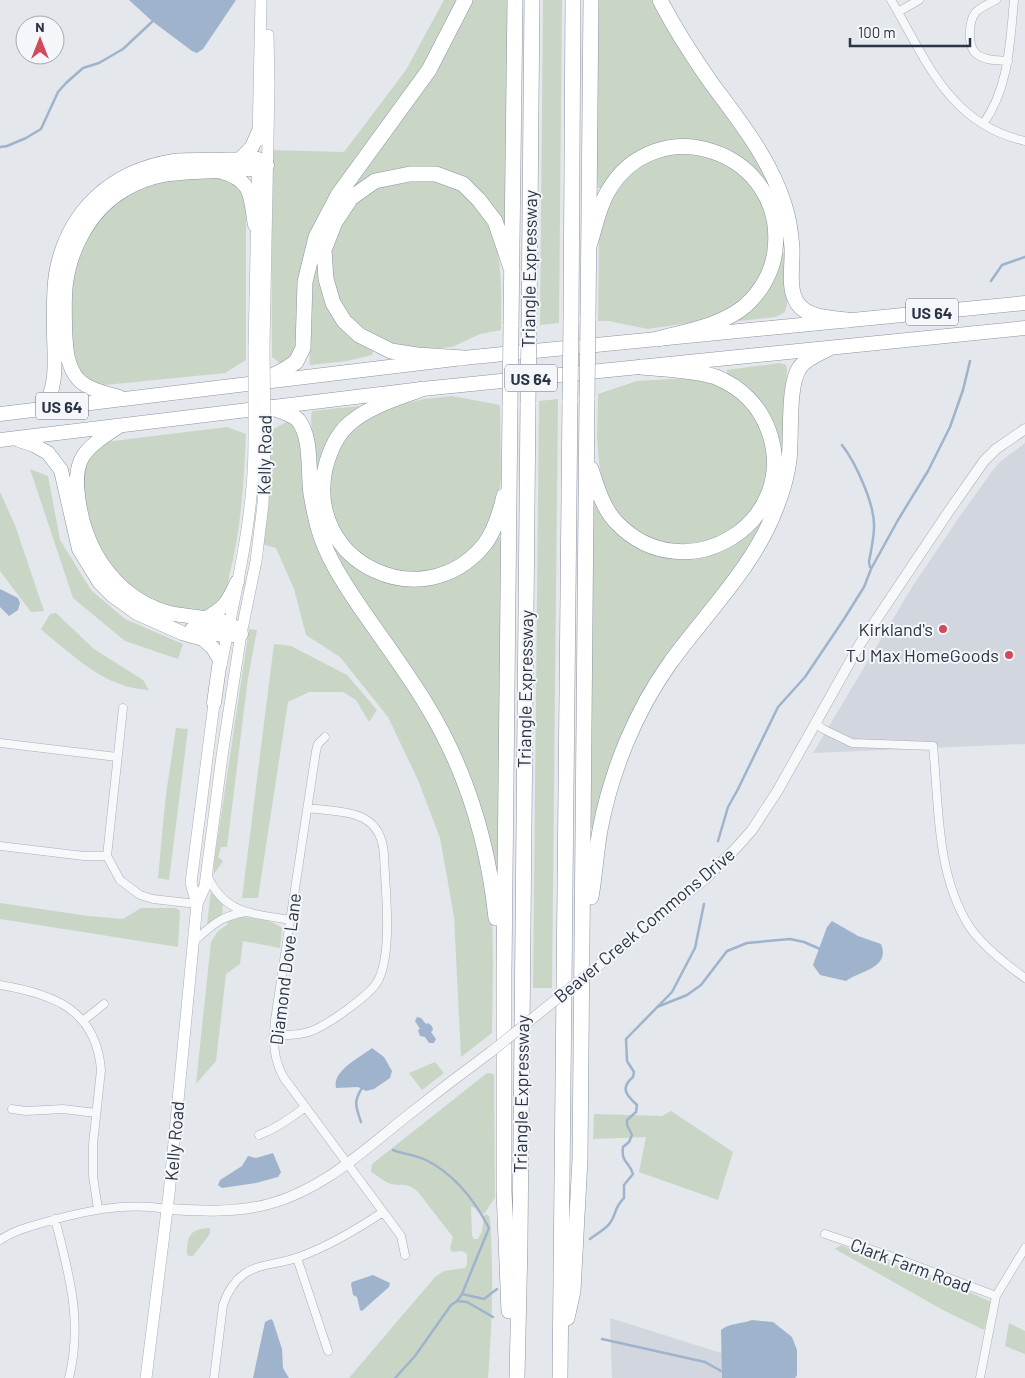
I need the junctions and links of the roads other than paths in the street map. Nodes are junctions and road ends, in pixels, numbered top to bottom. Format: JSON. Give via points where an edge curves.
{"nodes":[{"id":1,"x":261,"y":0,"type":"edge"},
{"id":2,"x":267,"y":0,"type":"edge"},
{"id":3,"x":465,"y":0,"type":"edge"},
{"id":4,"x":514,"y":0,"type":"edge"},
{"id":5,"x":532,"y":0,"type":"edge"},
{"id":6,"x":574,"y":0,"type":"edge"},
{"id":7,"x":591,"y":0,"type":"edge"},
{"id":8,"x":660,"y":0,"type":"edge"},
{"id":9,"x":891,"y":0,"type":"edge"},
{"id":10,"x":918,"y":0,"type":"edge"},
{"id":11,"x":996,"y":0,"type":"edge"},
{"id":12,"x":1014,"y":0,"type":"edge"},
{"id":13,"x":898,"y":12,"type":"junction"},
{"id":14,"x":1008,"y":61,"type":"junction"},
{"id":15,"x":983,"y":124,"type":"junction"},
{"id":16,"x":258,"y":133,"type":"junction"},
{"id":17,"x":1025,"y":142,"type":"edge"},
{"id":18,"x":240,"y":159,"type":"junction"},
{"id":19,"x":261,"y":164,"type":"junction"},
{"id":20,"x":216,"y":171,"type":"junction"},
{"id":21,"x":255,"y":225,"type":"junction"},
{"id":22,"x":589,"y":246,"type":"junction"},
{"id":23,"x":512,"y":271,"type":"junction"},
{"id":24,"x":1025,"y":303,"type":"edge"},
{"id":25,"x":847,"y":320,"type":"junction"},
{"id":26,"x":1025,"y":328,"type":"edge"},
{"id":27,"x":657,"y":338,"type":"junction"},
{"id":28,"x":259,"y":347,"type":"junction"},
{"id":29,"x":828,"y":348,"type":"junction"},
{"id":30,"x":463,"y":358,"type":"junction"},
{"id":31,"x":641,"y":367,"type":"junction"},
{"id":32,"x":260,"y":382,"type":"junction"},
{"id":33,"x":422,"y":389,"type":"junction"},
{"id":34,"x":125,"y":398,"type":"junction"},
{"id":35,"x":271,"y":407,"type":"junction"},
{"id":36,"x":42,"y":409,"type":"junction"},
{"id":37,"x":0,"y":414,"type":"edge"},
{"id":38,"x":121,"y":425,"type":"junction"},
{"id":39,"x":1025,"y":429,"type":"edge"},
{"id":40,"x":7,"y":439,"type":"edge"},
{"id":41,"x":259,"y":442,"type":"junction"},
{"id":42,"x":587,"y":458,"type":"junction"},
{"id":43,"x":510,"y":473,"type":"junction"},
{"id":44,"x":237,"y":582,"type":"junction"},
{"id":45,"x":204,"y":619,"type":"junction"},
{"id":46,"x":172,"y":627,"type":"junction"},
{"id":47,"x":228,"y":629,"type":"junction"},
{"id":48,"x":242,"y":634,"type":"junction"},
{"id":49,"x":214,"y":703,"type":"junction"},
{"id":50,"x":123,"y":708,"type":"dead end"},
{"id":51,"x":815,"y":723,"type":"junction"},
{"id":52,"x":325,"y":737,"type":"dead end"},
{"id":53,"x":0,"y":743,"type":"edge"},
{"id":54,"x":117,"y":756,"type":"junction"},
{"id":55,"x":308,"y":808,"type":"junction"},
{"id":56,"x":0,"y":846,"type":"edge"},
{"id":57,"x":107,"y":856,"type":"junction"},
{"id":58,"x":207,"y":874,"type":"junction"},
{"id":59,"x":197,"y":904,"type":"junction"},
{"id":60,"x":246,"y":912,"type":"junction"},
{"id":61,"x":290,"y":920,"type":"junction"},
{"id":62,"x":192,"y":943,"type":"junction"},
{"id":63,"x":583,"y":943,"type":"junction"},
{"id":64,"x":504,"y":971,"type":"junction"},
{"id":65,"x":1025,"y":978,"type":"edge"},
{"id":66,"x":0,"y":985,"type":"edge"},
{"id":67,"x":104,"y":1004,"type":"dead end"},
{"id":68,"x":84,"y":1020,"type":"junction"},
{"id":69,"x":274,"y":1035,"type":"junction"},
{"id":70,"x":12,"y":1108,"type":"dead end"},
{"id":71,"x":304,"y":1108,"type":"junction"},
{"id":72,"x":96,"y":1113,"type":"junction"},
{"id":73,"x":259,"y":1134,"type":"dead end"},
{"id":74,"x":348,"y":1164,"type":"junction"},
{"id":75,"x":98,"y":1209,"type":"junction"},
{"id":76,"x":167,"y":1209,"type":"junction"},
{"id":77,"x":382,"y":1212,"type":"junction"},
{"id":78,"x":55,"y":1219,"type":"junction"},
{"id":79,"x":825,"y":1234,"type":"dead end"},
{"id":80,"x":0,"y":1240,"type":"edge"},
{"id":81,"x":1025,"y":1248,"type":"edge"},
{"id":82,"x":406,"y":1255,"type":"dead end"},
{"id":83,"x":297,"y":1258,"type":"junction"},
{"id":84,"x":996,"y":1296,"type":"junction"},
{"id":85,"x":560,"y":1349,"type":"junction"},
{"id":86,"x":328,"y":1350,"type":"dead end"},
{"id":87,"x":517,"y":1377,"type":"edge"},
{"id":88,"x":69,"y":1378,"type":"edge"},
{"id":89,"x":146,"y":1378,"type":"edge"},
{"id":90,"x":214,"y":1378,"type":"edge"},
{"id":91,"x":560,"y":1378,"type":"edge"},
{"id":92,"x":980,"y":1378,"type":"edge"}],
"edges":[{"from":1,"to":16,"type":"main road","name":"Kelly Road"},
{"from":2,"to":19,"type":"main road","name":"Kelly Road","via":[[269,85]]},
{"from":3,"to":32,"type":"highway","via":[[429,70],[338,195],[316,237],[304,282],[303,348],[296,362]]},
{"from":4,"to":23,"type":"highway"},
{"from":5,"to":87,"type":"highway","name":"Triangle Expressway","bridge":true},
{"from":6,"to":85,"type":"highway","bridge":true},
{"from":7,"to":22,"type":"highway"},
{"from":8,"to":25,"type":"highway","via":[[672,23],[769,167],[786,207],[792,247],[792,283],[798,304],[805,312]]},
{"from":9,"to":13,"type":"street"},
{"from":10,"to":13,"type":"street"},
{"from":11,"to":14,"type":"street","via":[[974,15],[970,45],[973,52],[982,58]]},
{"from":12,"to":14,"type":"street"},
{"from":13,"to":15,"type":"street","via":[[948,94]]},
{"from":14,"to":15,"type":"street","via":[[998,98]]},
{"from":15,"to":17,"type":"street","via":[[1002,135]]},
{"from":16,"to":18,"type":"highway","via":[[252,147]]},
{"from":16,"to":19,"type":"main road","name":"Kelly Road"},
{"from":18,"to":19,"type":"highway"},
{"from":18,"to":36,"type":"highway","via":[[176,161],[146,167],[101,192],[84,209],[70,230],[56,274],[52,393]]},
{"from":19,"to":20,"type":"highway"},
{"from":19,"to":21,"type":"main road","name":"Kelly Road"},
{"from":19,"to":28,"type":"main road","name":"Kelly Road"},
{"from":20,"to":21,"type":"highway","via":[[246,184]]},
{"from":20,"to":34,"type":"highway","via":[[156,176],[122,190],[94,217],[77,243],[65,285],[68,359],[79,380],[87,386]]},
{"from":21,"to":28,"type":"main road","name":"Kelly Road"},
{"from":22,"to":27,"type":"highway","via":[[601,208],[616,180],[636,162],[656,151],[691,147],[716,152],[742,166],[756,179],[770,204],[776,227],[775,255],[764,283],[754,297],[735,313],[706,326]]},
{"from":22,"to":42,"type":"highway","bridge":true},
{"from":23,"to":30,"type":"highway","via":[[495,221],[479,200],[463,184],[436,174],[410,174],[375,181],[350,198],[335,222],[324,250],[326,279],[333,303],[344,321],[359,335],[391,351]]},
{"from":23,"to":43,"type":"highway","bridge":true},
{"from":24,"to":25,"type":"highway","number":"US 64"},
{"from":25,"to":27,"type":"highway","number":"US 64"},
{"from":26,"to":29,"type":"highway","number":"US 64"},
{"from":27,"to":30,"type":"highway","number":"US 64"},
{"from":28,"to":41,"type":"main road","name":"Kelly Road","bridge":true},
{"from":29,"to":31,"type":"highway","number":"US 64"},
{"from":29,"to":63,"type":"highway","via":[[808,359],[795,378],[789,460],[764,537],[744,568],[669,664],[626,744],[600,829]]},
{"from":30,"to":32,"type":"highway","number":"US 64"},
{"from":31,"to":33,"type":"highway","number":"US 64"},
{"from":31,"to":42,"type":"highway","via":[[715,377],[735,386],[751,400],[764,418],[774,451],[771,487],[762,507],[738,535],[706,550],[659,549],[631,536],[616,523],[607,510]]},
{"from":32,"to":34,"type":"highway","number":"US 64"},
{"from":33,"to":35,"type":"highway","number":"US 64"},
{"from":33,"to":43,"type":"highway","via":[[363,414],[348,424],[330,453],[322,484],[323,505],[329,524],[352,557],[370,570],[393,578],[414,580],[447,573],[463,564],[491,534]]},
{"from":34,"to":36,"type":"highway","number":"US 64"},
{"from":35,"to":38,"type":"highway","number":"US 64"},
{"from":35,"to":64,"type":"highway","via":[[298,420],[304,431],[311,493],[324,544],[343,582],[426,703],[460,771],[477,816],[489,864]]},
{"from":36,"to":37,"type":"highway","number":"US 64"},
{"from":38,"to":40,"type":"highway","number":"US 64"},
{"from":38,"to":45,"type":"highway","via":[[89,446],[78,465],[77,491],[90,545],[125,590],[158,609]]},
{"from":39,"to":51,"type":"street","name":"Beaver Creek Commons Drive","via":[[984,461],[860,644]]},
{"from":40,"to":46,"type":"highway","via":[[34,445],[56,461],[61,470],[79,549],[100,583],[137,614]]},
{"from":41,"to":44,"type":"main road","name":"Kelly Road","via":[[246,542]]},
{"from":41,"to":48,"type":"main road","name":"Kelly Road","via":[[264,484],[261,525]]},
{"from":42,"to":63,"type":"highway"},
{"from":43,"to":64,"type":"highway"},
{"from":44,"to":45,"type":"highway","via":[[227,603]]},
{"from":44,"to":47,"type":"main road","name":"Kelly Road"},
{"from":45,"to":47,"type":"highway"},
{"from":46,"to":47,"type":"highway"},
{"from":46,"to":49,"type":"highway","via":[[202,639],[218,655]]},
{"from":47,"to":48,"type":"highway"},
{"from":47,"to":49,"type":"main road","name":"Kelly Road"},
{"from":48,"to":58,"type":"main road","name":"Kelly Road"},
{"from":49,"to":59,"type":"main road","name":"Kelly Road","via":[[192,883]]},
{"from":50,"to":54,"type":"street"},
{"from":51,"to":65,"type":"street","via":[[852,743],[934,746],[944,859],[954,899],[970,927],[1003,962]]},
{"from":51,"to":74,"type":"street","name":"Beaver Creek Commons Drive","bridge":true,"via":[[766,810],[737,847],[705,879]]},
{"from":52,"to":55,"type":"street","name":"Diamond Dove Lane","via":[[316,751]]},
{"from":53,"to":54,"type":"street"},
{"from":54,"to":57,"type":"street"},
{"from":55,"to":61,"type":"street","name":"Diamond Dove Lane"},
{"from":55,"to":69,"type":"street","via":[[358,815],[372,822],[379,832],[384,855],[387,950],[381,975],[358,1002],[321,1028],[306,1034]]},
{"from":56,"to":57,"type":"street"},
{"from":57,"to":59,"type":"street","via":[[120,880],[140,895]]},
{"from":58,"to":59,"type":"main road","name":"Kelly Road","via":[[206,886]]},
{"from":58,"to":60,"type":"street","via":[[221,898]]},
{"from":59,"to":62,"type":"main road","name":"Kelly Road"},
{"from":60,"to":61,"type":"street"},
{"from":60,"to":62,"type":"street","via":[[217,921]]},
{"from":61,"to":69,"type":"street","name":"Diamond Dove Lane"},
{"from":62,"to":76,"type":"main road","name":"Kelly Road"},
{"from":63,"to":85,"type":"highway","via":[[577,1237],[573,1291]]},
{"from":64,"to":87,"type":"highway","via":[[504,1191],[510,1355]]},
{"from":66,"to":68,"type":"street","via":[[56,999]]},
{"from":67,"to":68,"type":"street"},
{"from":68,"to":72,"type":"street","via":[[94,1038],[100,1060],[101,1080]]},
{"from":69,"to":71,"type":"street","name":"Diamond Dove Lane","via":[[279,1070]]},
{"from":70,"to":72,"type":"street"},
{"from":71,"to":73,"type":"street","via":[[274,1129]]},
{"from":71,"to":74,"type":"street","name":"Diamond Dove Lane"},
{"from":72,"to":75,"type":"street","via":[[92,1159]]},
{"from":74,"to":76,"type":"street","name":"Beaver Creek Commons Drive","via":[[309,1188],[270,1203],[229,1211]]},
{"from":74,"to":77,"type":"street","name":"Diamond Dove Lane"},
{"from":75,"to":76,"type":"street","via":[[138,1205]]},
{"from":75,"to":78,"type":"street"},
{"from":76,"to":89,"type":"main road","name":"Kelly Road"},
{"from":77,"to":82,"type":"street","name":"Diamond Dove Lane","via":[[401,1236]]},
{"from":77,"to":83,"type":"street","via":[[336,1241]]},
{"from":78,"to":80,"type":"street"},
{"from":78,"to":88,"type":"street","via":[[74,1302],[74,1341]]},
{"from":79,"to":84,"type":"street","name":"Clark Farm Road"},
{"from":81,"to":84,"type":"street"},
{"from":83,"to":86,"type":"street"},
{"from":83,"to":90,"type":"street","via":[[257,1267],[233,1285],[223,1305]]},
{"from":84,"to":92,"type":"street"},
{"from":85,"to":91,"type":"highway"}]}
